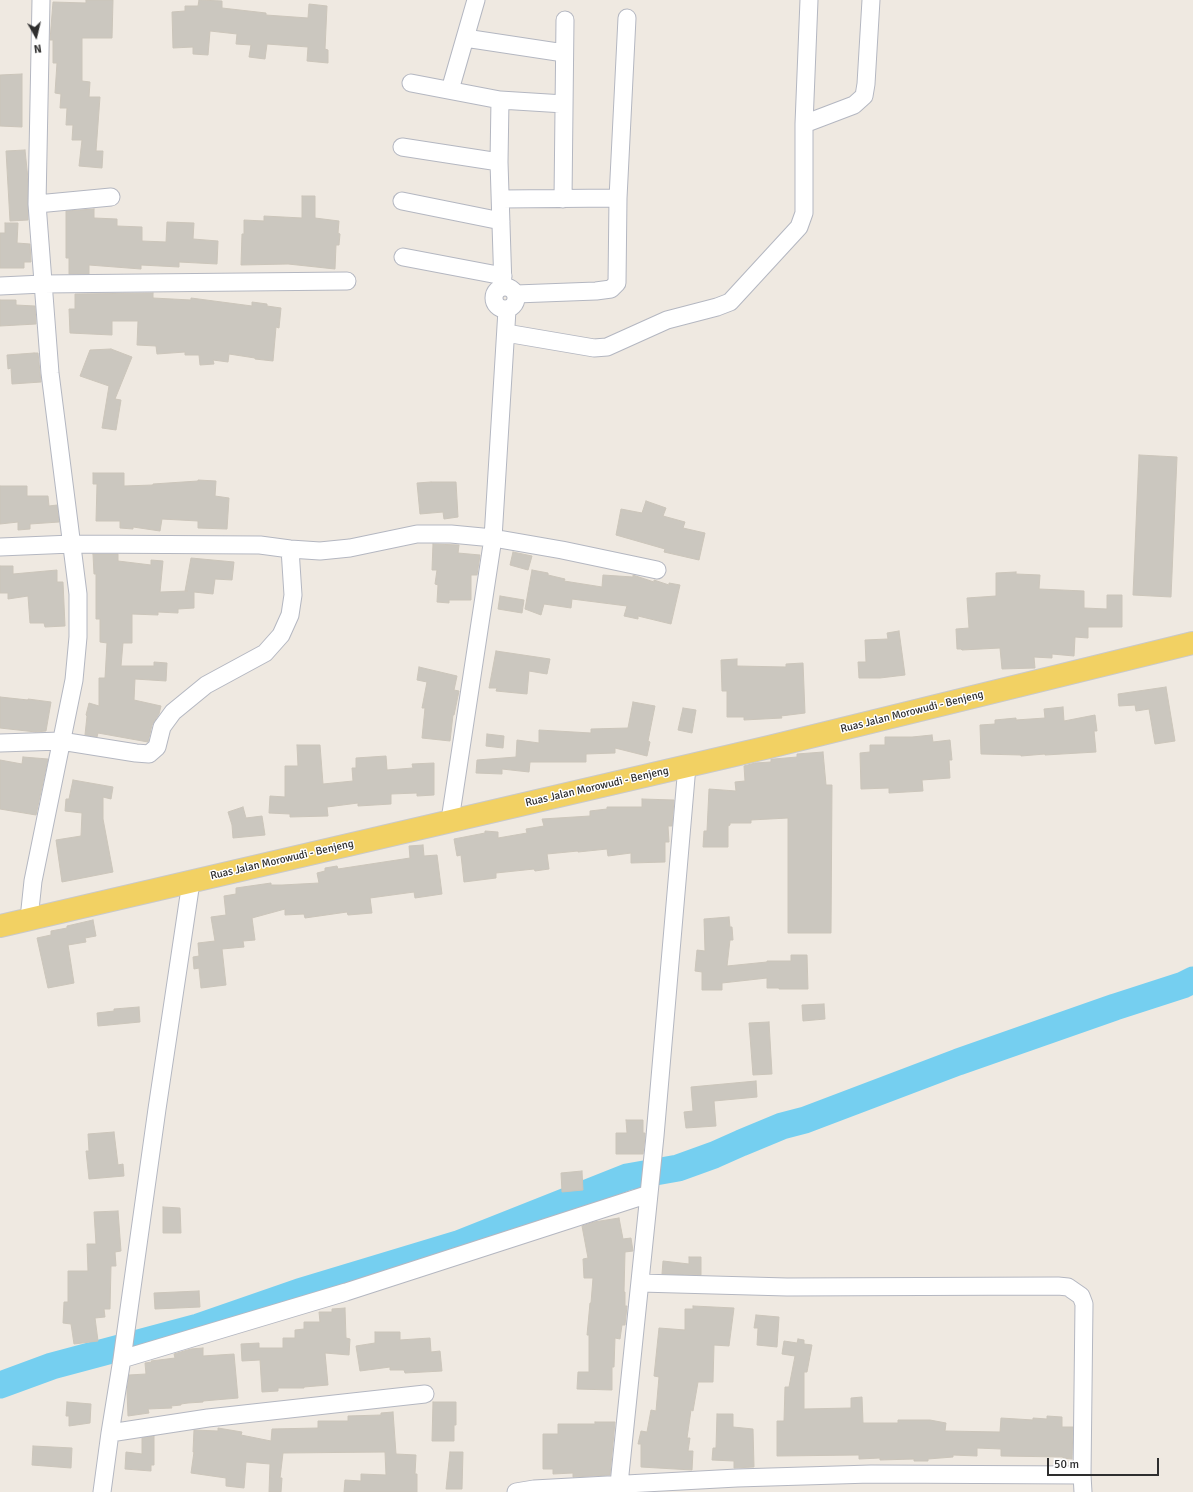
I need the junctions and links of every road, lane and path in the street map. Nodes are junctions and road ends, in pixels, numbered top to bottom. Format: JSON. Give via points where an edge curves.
{"nodes":[{"id":1,"x":41,"y":0,"type":"edge"},
{"id":2,"x":476,"y":0,"type":"edge"},
{"id":3,"x":809,"y":0,"type":"edge"},
{"id":4,"x":871,"y":0,"type":"edge"},
{"id":5,"x":627,"y":18,"type":"dead end"},
{"id":6,"x":565,"y":20,"type":"dead end"},
{"id":7,"x":465,"y":38,"type":"junction"},
{"id":8,"x":564,"y":53,"type":"junction"},
{"id":9,"x":412,"y":83,"type":"dead end"},
{"id":10,"x":450,"y":90,"type":"junction"},
{"id":11,"x":500,"y":100,"type":"junction"},
{"id":12,"x":564,"y":104,"type":"junction"},
{"id":13,"x":804,"y":124,"type":"junction"},
{"id":14,"x":402,"y":147,"type":"dead end"},
{"id":15,"x":499,"y":162,"type":"junction"},
{"id":16,"x":111,"y":197,"type":"dead end"},
{"id":17,"x":618,"y":198,"type":"junction"},
{"id":18,"x":500,"y":199,"type":"junction"},
{"id":19,"x":563,"y":199,"type":"junction"},
{"id":20,"x":402,"y":201,"type":"dead end"},
{"id":21,"x":37,"y":204,"type":"junction"},
{"id":22,"x":500,"y":221,"type":"junction"},
{"id":23,"x":403,"y":257,"type":"dead end"},
{"id":24,"x":346,"y":281,"type":"dead end"},
{"id":25,"x":43,"y":284,"type":"junction"},
{"id":26,"x":0,"y":286,"type":"edge"},
{"id":27,"x":507,"y":286,"type":"junction"},
{"id":28,"x":506,"y":334,"type":"junction"},
{"id":29,"x":493,"y":538,"type":"junction"},
{"id":30,"x":72,"y":544,"type":"junction"},
{"id":31,"x":0,"y":547,"type":"edge"},
{"id":32,"x":290,"y":549,"type":"junction"},
{"id":33,"x":657,"y":570,"type":"dead end"},
{"id":34,"x":1193,"y":643,"type":"edge"},
{"id":35,"x":61,"y":741,"type":"junction"},
{"id":36,"x":0,"y":743,"type":"edge"},
{"id":37,"x":687,"y":766,"type":"junction"},
{"id":38,"x":450,"y":820,"type":"junction"},
{"id":39,"x":191,"y":882,"type":"junction"},
{"id":40,"x":29,"y":919,"type":"junction"},
{"id":41,"x":0,"y":926,"type":"edge"},
{"id":42,"x":649,"y":1194,"type":"junction"},
{"id":43,"x":640,"y":1282,"type":"junction"},
{"id":44,"x":122,"y":1359,"type":"junction"},
{"id":45,"x":425,"y":1394,"type":"dead end"},
{"id":46,"x":110,"y":1433,"type":"junction"},
{"id":47,"x":1082,"y":1475,"type":"junction"},
{"id":48,"x":619,"y":1484,"type":"junction"},
{"id":49,"x":777,"y":1485,"type":"edge"},
{"id":50,"x":102,"y":1492,"type":"edge"},
{"id":51,"x":516,"y":1492,"type":"edge"},
{"id":52,"x":1083,"y":1492,"type":"edge"}],
"edges":[{"from":1,"to":21,"type":"street"},
{"from":2,"to":7,"type":"street"},
{"from":3,"to":13,"type":"street"},
{"from":4,"to":13,"type":"street","via":[[864,96],[854,105]]},
{"from":5,"to":17,"type":"street"},
{"from":6,"to":8,"type":"street"},
{"from":7,"to":8,"type":"street"},
{"from":7,"to":10,"type":"street"},
{"from":8,"to":12,"type":"street"},
{"from":9,"to":10,"type":"street"},
{"from":10,"to":11,"type":"street"},
{"from":11,"to":12,"type":"street"},
{"from":11,"to":15,"type":"street"},
{"from":12,"to":19,"type":"street"},
{"from":13,"to":28,"type":"street","via":[[803,220],[730,302],[667,320],[607,347],[594,348]]},
{"from":14,"to":15,"type":"street"},
{"from":15,"to":18,"type":"street"},
{"from":16,"to":21,"type":"street"},
{"from":17,"to":19,"type":"street"},
{"from":17,"to":27,"type":"street","via":[[617,283],[611,289],[596,291]]},
{"from":18,"to":19,"type":"street"},
{"from":18,"to":22,"type":"street"},
{"from":20,"to":22,"type":"street"},
{"from":21,"to":25,"type":"street"},
{"from":22,"to":27,"type":"street"},
{"from":23,"to":27,"type":"street"},
{"from":24,"to":25,"type":"street"},
{"from":25,"to":26,"type":"street"},
{"from":25,"to":30,"type":"street","via":[[50,374]]},
{"from":27,"to":28,"type":"street","via":[[515,304],[507,310]]},
{"from":28,"to":29,"type":"street"},
{"from":29,"to":32,"type":"street","via":[[417,534],[350,548],[320,551]]},
{"from":29,"to":33,"type":"street"},
{"from":29,"to":38,"type":"street"},
{"from":30,"to":31,"type":"street"},
{"from":30,"to":32,"type":"street","via":[[260,545]]},
{"from":30,"to":35,"type":"street","via":[[78,594],[78,636],[74,680]]},
{"from":32,"to":35,"type":"street","via":[[293,595],[290,615],[281,635],[265,653],[206,685],[173,712],[162,727],[157,747],[149,754]]},
{"from":34,"to":37,"type":"main road","name":"Ruas Jalan Morowudi - Benjeng"},
{"from":35,"to":36,"type":"street"},
{"from":35,"to":40,"type":"street","via":[[33,881]]},
{"from":37,"to":38,"type":"main road","name":"Ruas Jalan Morowudi - Benjeng"},
{"from":37,"to":42,"type":"street"},
{"from":38,"to":39,"type":"main road","name":"Ruas Jalan Morowudi - Benjeng"},
{"from":39,"to":40,"type":"main road","name":"Ruas Jalan Morowudi - Benjeng"},
{"from":39,"to":44,"type":"street"},
{"from":40,"to":41,"type":"main road","name":"Ruas Jalan Morowudi - Benjeng"},
{"from":42,"to":43,"type":"street"},
{"from":42,"to":44,"type":"street","via":[[346,1292]]},
{"from":43,"to":47,"type":"street","via":[[786,1287],[1068,1287],[1081,1296],[1084,1304]]},
{"from":43,"to":48,"type":"street"},
{"from":44,"to":46,"type":"street"},
{"from":45,"to":46,"type":"street","via":[[208,1418]]},
{"from":46,"to":50,"type":"street"},
{"from":47,"to":49,"type":"street","via":[[871,1474]]},
{"from":47,"to":52,"type":"street"},
{"from":48,"to":49,"type":"street"},
{"from":48,"to":51,"type":"street","via":[[534,1488]]}]}
